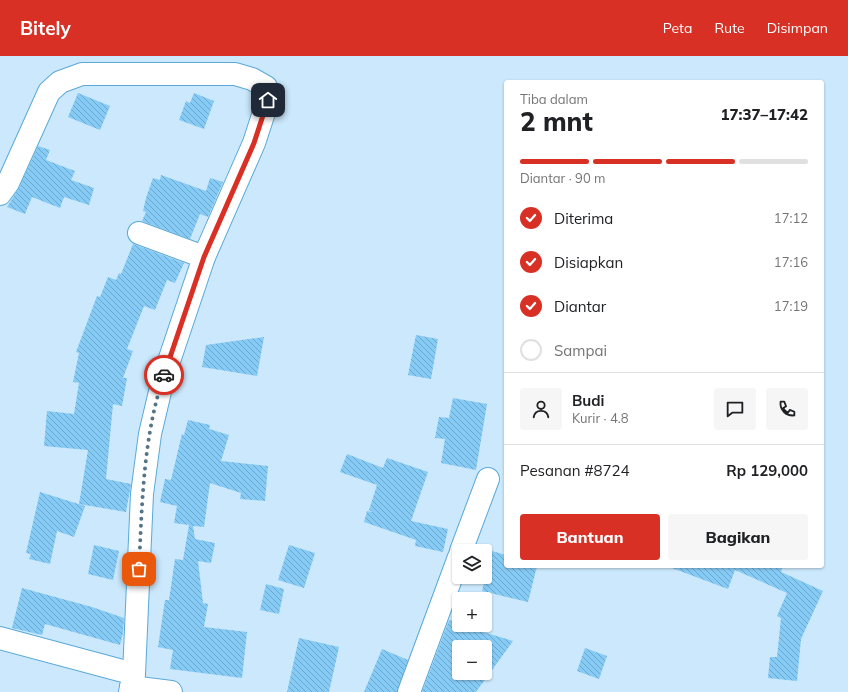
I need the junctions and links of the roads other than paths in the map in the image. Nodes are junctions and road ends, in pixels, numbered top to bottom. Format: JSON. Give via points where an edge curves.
{"nodes":[{"id":1,"x":0,"y":194,"type":"edge"},
{"id":2,"x":139,"y":232,"type":"dead end"},
{"id":3,"x":204,"y":257,"type":"junction"},
{"id":4,"x":488,"y":479,"type":"dead end"},
{"id":5,"x":464,"y":544,"type":"edge"},
{"id":6,"x":452,"y":576,"type":"edge"},
{"id":7,"x":0,"y":638,"type":"edge"},
{"id":8,"x":132,"y":684,"type":"edge"},
{"id":9,"x":171,"y":692,"type":"edge"},
{"id":10,"x":409,"y":692,"type":"edge"}],
"edges":[{"from":1,"to":3,"type":"street","via":[[11,177],[49,92],[60,82],[82,74],[235,74],[252,79],[266,87],[268,100],[254,143]]},
{"from":2,"to":3,"type":"street"},
{"from":3,"to":8,"type":"street","via":[[163,379],[150,434],[142,494]]},
{"from":4,"to":5,"type":"street"},
{"from":6,"to":10,"type":"street"},
{"from":7,"to":8,"type":"street"},
{"from":8,"to":9,"type":"street"}]}
